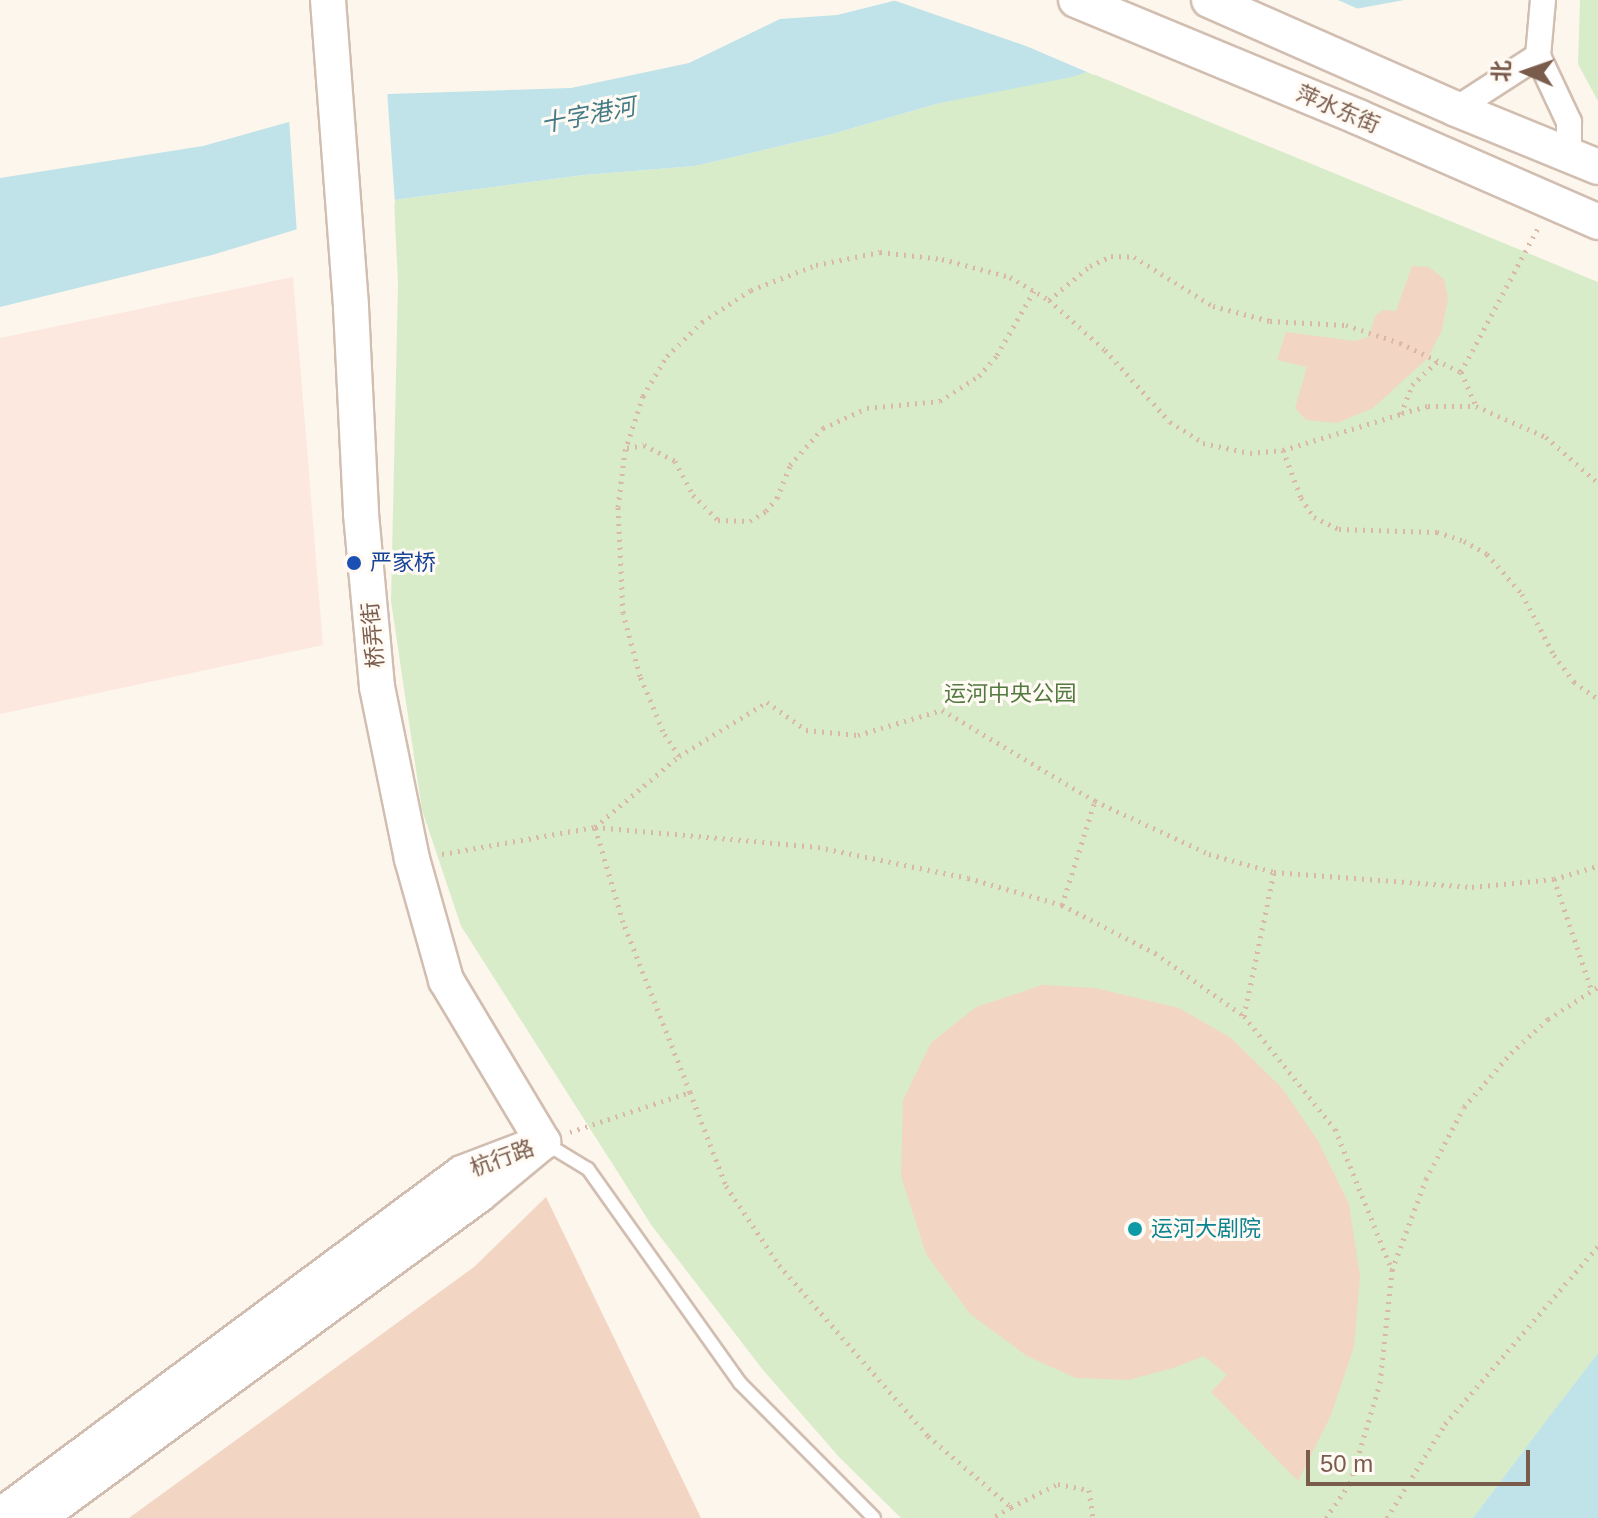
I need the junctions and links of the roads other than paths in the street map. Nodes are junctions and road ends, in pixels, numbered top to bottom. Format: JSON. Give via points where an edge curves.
{"nodes":[{"id":1,"x":1076,"y":0,"type":"edge"},
{"id":2,"x":1209,"y":0,"type":"edge"},
{"id":3,"x":1543,"y":1,"type":"edge"},
{"id":4,"x":328,"y":13,"type":"edge"},
{"id":5,"x":1538,"y":56,"type":"junction"},
{"id":6,"x":1456,"y":109,"type":"junction"},
{"id":7,"x":1583,"y":161,"type":"edge"},
{"id":8,"x":1598,"y":222,"type":"edge"},
{"id":9,"x":543,"y":1142,"type":"junction"},
{"id":10,"x":0,"y":1516,"type":"edge"},
{"id":11,"x":38,"y":1518,"type":"edge"},
{"id":12,"x":874,"y":1518,"type":"edge"}],
"edges":[{"from":1,"to":8,"type":"street","name":"萍水东街"},
{"from":2,"to":6,"type":"street"},
{"from":3,"to":5,"type":"street"},
{"from":4,"to":9,"type":"street","name":"桥弄街","via":[[377,687],[412,859],[446,980]]},
{"from":5,"to":6,"type":"street"},
{"from":5,"to":7,"type":"street"},
{"from":6,"to":7,"type":"street"},
{"from":9,"to":10,"type":"street","name":"杭行路","via":[[462,1173]]},
{"from":9,"to":11,"type":"street","name":"杭行路","via":[[479,1195]]},
{"from":9,"to":12,"type":"lane","via":[[588,1169],[740,1383]]}]}
